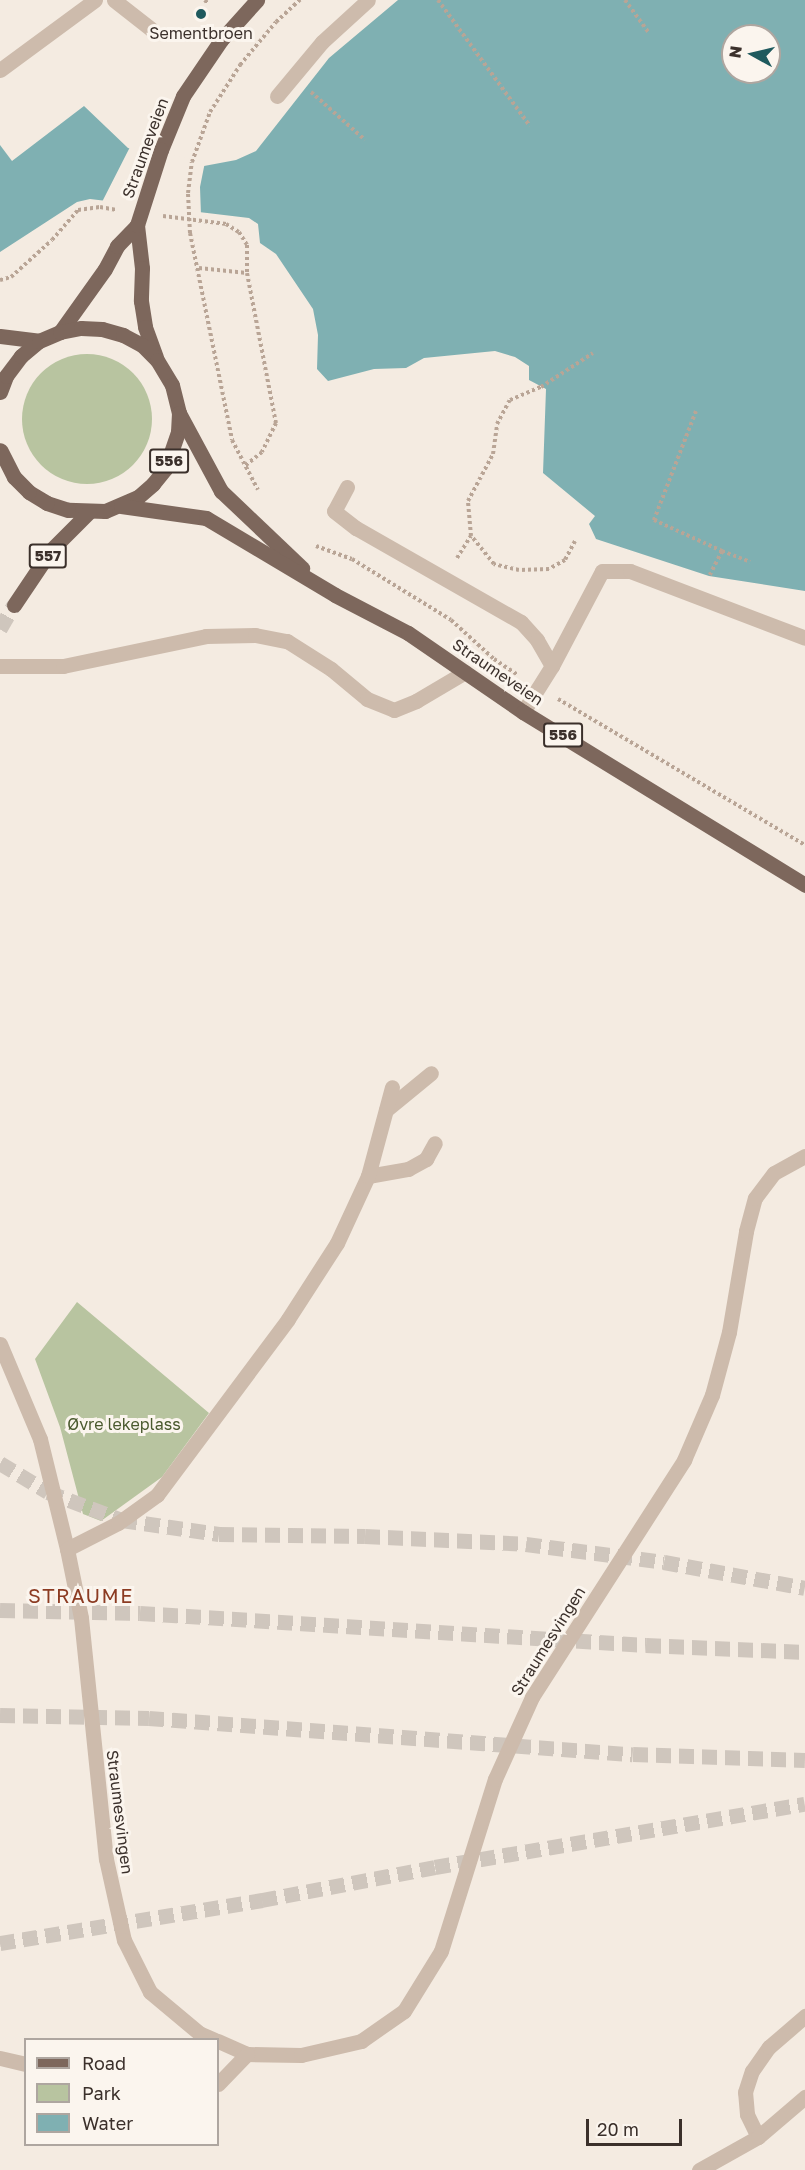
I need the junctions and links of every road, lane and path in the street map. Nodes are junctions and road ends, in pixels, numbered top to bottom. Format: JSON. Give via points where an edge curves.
{"nodes":[{"id":1,"x":95,"y":0,"type":"edge"},
{"id":2,"x":114,"y":0,"type":"edge"},
{"id":3,"x":257,"y":0,"type":"edge"},
{"id":4,"x":300,"y":0,"type":"edge"},
{"id":5,"x":368,"y":0,"type":"edge"},
{"id":6,"x":438,"y":0,"type":"edge"},
{"id":7,"x":625,"y":0,"type":"edge"},
{"id":8,"x":151,"y":29,"type":"dead end"},
{"id":9,"x":649,"y":33,"type":"dead end"},
{"id":10,"x":0,"y":70,"type":"edge"},
{"id":11,"x":307,"y":87,"type":"dead end"},
{"id":12,"x":277,"y":96,"type":"dead end"},
{"id":13,"x":530,"y":126,"type":"dead end"},
{"id":14,"x":365,"y":140,"type":"dead end"},
{"id":15,"x":122,"y":210,"type":"dead end"},
{"id":16,"x":156,"y":215,"type":"dead end"},
{"id":17,"x":137,"y":225,"type":"junction"},
{"id":18,"x":199,"y":268,"type":"junction"},
{"id":19,"x":247,"y":273,"type":"junction"},
{"id":20,"x":0,"y":280,"type":"edge"},
{"id":21,"x":60,"y":332,"type":"junction"},
{"id":22,"x":0,"y":336,"type":"edge"},
{"id":23,"x":39,"y":340,"type":"junction"},
{"id":24,"x":593,"y":353,"type":"dead end"},
{"id":25,"x":157,"y":360,"type":"junction"},
{"id":26,"x":0,"y":392,"type":"edge"},
{"id":27,"x":696,"y":411,"type":"dead end"},
{"id":28,"x":179,"y":412,"type":"junction"},
{"id":29,"x":1,"y":458,"type":"edge"},
{"id":30,"x":245,"y":466,"type":"junction"},
{"id":31,"x":347,"y":487,"type":"dead end"},
{"id":32,"x":260,"y":495,"type":"dead end"},
{"id":33,"x":121,"y":506,"type":"junction"},
{"id":34,"x":89,"y":512,"type":"junction"},
{"id":35,"x":308,"y":541,"type":"dead end"},
{"id":36,"x":575,"y":541,"type":"dead end"},
{"id":37,"x":722,"y":551,"type":"junction"},
{"id":38,"x":750,"y":562,"type":"dead end"},
{"id":39,"x":709,"y":576,"type":"dead end"},
{"id":40,"x":321,"y":587,"type":"junction"},
{"id":41,"x":14,"y":605,"type":"tunnel mouth"},
{"id":42,"x":805,"y":638,"type":"edge"},
{"id":43,"x":0,"y":666,"type":"edge"},
{"id":44,"x":552,"y":666,"type":"junction"},
{"id":45,"x":465,"y":672,"type":"junction"},
{"id":46,"x":538,"y":687,"type":"junction"},
{"id":47,"x":523,"y":712,"type":"junction"},
{"id":48,"x":805,"y":845,"type":"edge"},
{"id":49,"x":805,"y":885,"type":"edge"},
{"id":50,"x":431,"y":1073,"type":"dead end"},
{"id":51,"x":392,"y":1087,"type":"dead end"},
{"id":52,"x":386,"y":1110,"type":"junction"},
{"id":53,"x":435,"y":1143,"type":"dead end"},
{"id":54,"x":805,"y":1156,"type":"edge"},
{"id":55,"x":368,"y":1176,"type":"junction"},
{"id":56,"x":0,"y":1344,"type":"edge"},
{"id":57,"x":67,"y":1549,"type":"junction"},
{"id":58,"x":805,"y":2016,"type":"edge"},
{"id":59,"x":212,"y":2038,"type":"edge"},
{"id":60,"x":219,"y":2041,"type":"edge"},
{"id":61,"x":247,"y":2054,"type":"junction"},
{"id":62,"x":0,"y":2058,"type":"edge"},
{"id":63,"x":24,"y":2064,"type":"edge"},
{"id":64,"x":219,"y":2083,"type":"edge"},
{"id":65,"x":805,"y":2097,"type":"edge"},
{"id":66,"x":758,"y":2137,"type":"junction"},
{"id":67,"x":699,"y":2170,"type":"edge"}],
"edges":[{"from":1,"to":10,"type":"street"},
{"from":2,"to":8,"type":"street"},
{"from":3,"to":17,"type":"main road","name":"Straumeveien","number":"556","bridge":true,"via":[[221,40],[183,96]]},
{"from":4,"to":18,"type":"path","bridge":true,"via":[[240,65],[210,112],[192,162],[188,193],[190,233]]},
{"from":5,"to":12,"type":"street","via":[[322,42]]},
{"from":6,"to":13,"type":"path"},
{"from":7,"to":9,"type":"path"},
{"from":11,"to":14,"type":"path"},
{"from":15,"to":20,"type":"path","via":[[78,210],[19,270]]},
{"from":16,"to":19,"type":"path","via":[[226,224],[239,232],[247,245]]},
{"from":17,"to":21,"type":"main road","name":"Straumeveien","number":"556","via":[[117,246]]},
{"from":17,"to":25,"type":"main road","name":"Straumeveien","number":"556","via":[[141,302]]},
{"from":18,"to":19,"type":"path"},
{"from":18,"to":30,"type":"path","via":[[232,440]]},
{"from":19,"to":30,"type":"path","via":[[276,423],[262,452]]},
{"from":21,"to":23,"type":"main road","number":"556"},
{"from":21,"to":25,"type":"main road","number":"556","via":[[102,329],[123,335],[142,345]]},
{"from":22,"to":23,"type":"main road"},
{"from":23,"to":26,"type":"main road","number":"556","via":[[21,356]]},
{"from":24,"to":36,"type":"path","via":[[541,387],[510,400],[497,424],[493,454],[468,501],[471,536],[494,564],[519,570],[549,569],[565,560]]},
{"from":25,"to":28,"type":"main road","number":"556","via":[[172,385]]},
{"from":27,"to":37,"type":"path","via":[[654,520]]},
{"from":28,"to":33,"type":"main road","number":"556","via":[[178,432],[165,469],[138,497]]},
{"from":28,"to":40,"type":"main road","name":"Straumeveien","number":"556","via":[[221,491]]},
{"from":29,"to":34,"type":"main road","number":"556","via":[[14,477],[47,504]]},
{"from":30,"to":32,"type":"path"},
{"from":31,"to":44,"type":"street","via":[[334,511],[356,528],[521,622]]},
{"from":33,"to":34,"type":"main road","number":"556"},
{"from":33,"to":40,"type":"main road","name":"Straumeveien","number":"556","via":[[206,518]]},
{"from":34,"to":41,"type":"main road","number":"557","via":[[51,550]]},
{"from":35,"to":46,"type":"path","via":[[352,559],[452,620],[494,659]]},
{"from":37,"to":38,"type":"path"},
{"from":37,"to":39,"type":"path"},
{"from":40,"to":45,"type":"main road","name":"Straumeveien","number":"556","via":[[408,633]]},
{"from":42,"to":44,"type":"street","via":[[630,571],[602,571]]},
{"from":43,"to":45,"type":"street","via":[[63,666],[206,636],[255,635],[287,641],[331,669],[367,699],[394,710]]},
{"from":44,"to":46,"type":"street"},
{"from":45,"to":47,"type":"main road","name":"Straumeveien","number":"556"},
{"from":46,"to":47,"type":"street"},
{"from":46,"to":48,"type":"path"},
{"from":47,"to":49,"type":"main road","name":"Straumeveien","number":"556"},
{"from":50,"to":52,"type":"street"},
{"from":51,"to":52,"type":"street"},
{"from":52,"to":55,"type":"street"},
{"from":53,"to":55,"type":"street","via":[[426,1159],[408,1169]]},
{"from":54,"to":61,"type":"street","name":"Straumesvingen","via":[[774,1173],[755,1198],[729,1332],[712,1395],[684,1460],[532,1697],[495,1779],[441,1951],[404,2011],[360,2041],[301,2055]]},
{"from":55,"to":57,"type":"street","via":[[337,1243],[288,1319],[157,1495],[118,1523]]},
{"from":56,"to":57,"type":"street","name":"Straumesvingen","via":[[40,1439]]},
{"from":57,"to":59,"type":"street","name":"Straumesvingen","via":[[81,1618],[106,1859],[124,1940],[150,1992]]},
{"from":58,"to":66,"type":"street","via":[[770,2047],[752,2071],[745,2092],[747,2114]]},
{"from":60,"to":61,"type":"street","name":"Straumesvingen"},
{"from":61,"to":64,"type":"street"},
{"from":62,"to":63,"type":"street"},
{"from":65,"to":66,"type":"street"},
{"from":66,"to":67,"type":"street"}]}
